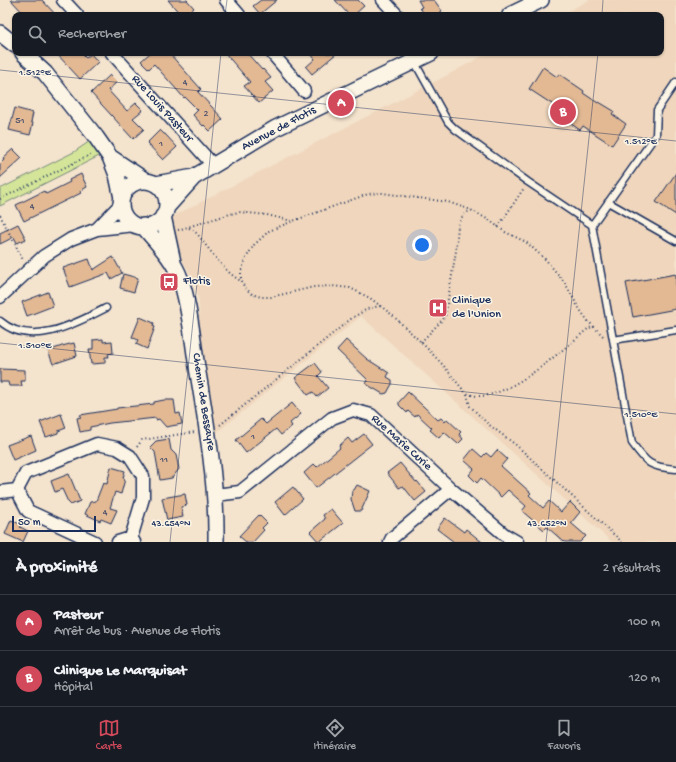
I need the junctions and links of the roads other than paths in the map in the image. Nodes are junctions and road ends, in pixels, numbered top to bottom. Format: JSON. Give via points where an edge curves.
{"nodes":[{"id":1,"x":64,"y":0,"type":"edge"},
{"id":2,"x":226,"y":0,"type":"edge"},
{"id":3,"x":383,"y":0,"type":"edge"},
{"id":4,"x":542,"y":0,"type":"edge"},
{"id":5,"x":74,"y":12,"type":"edge"},
{"id":6,"x":236,"y":12,"type":"edge"},
{"id":7,"x":393,"y":12,"type":"edge"},
{"id":8,"x":516,"y":12,"type":"edge"},
{"id":9,"x":0,"y":34,"type":"edge"},
{"id":10,"x":12,"y":43,"type":"edge"},
{"id":11,"x":26,"y":56,"type":"edge"},
{"id":12,"x":115,"y":56,"type":"edge"},
{"id":13,"x":275,"y":56,"type":"edge"},
{"id":14,"x":413,"y":57,"type":"edge"},
{"id":15,"x":676,"y":82,"type":"edge"},
{"id":16,"x":304,"y":90,"type":"dead end"},
{"id":17,"x":107,"y":152,"type":"junction"},
{"id":18,"x":213,"y":165,"type":"junction"},
{"id":19,"x":194,"y":177,"type":"junction"},
{"id":20,"x":151,"y":182,"type":"junction"},
{"id":21,"x":122,"y":200,"type":"junction"},
{"id":22,"x":608,"y":202,"type":"junction"},
{"id":23,"x":165,"y":212,"type":"junction"},
{"id":24,"x":592,"y":225,"type":"junction"},
{"id":25,"x":139,"y":226,"type":"junction"},
{"id":26,"x":98,"y":229,"type":"junction"},
{"id":27,"x":676,"y":241,"type":"edge"},
{"id":28,"x":174,"y":265,"type":"junction"},
{"id":29,"x":0,"y":297,"type":"edge"},
{"id":30,"x":106,"y":308,"type":"dead end"},
{"id":31,"x":0,"y":321,"type":"edge"},
{"id":32,"x":676,"y":330,"type":"edge"},
{"id":33,"x":613,"y":340,"type":"junction"},
{"id":34,"x":676,"y":469,"type":"edge"},
{"id":35,"x":451,"y":489,"type":"junction"},
{"id":36,"x":18,"y":490,"type":"junction"},
{"id":37,"x":0,"y":492,"type":"edge"},
{"id":38,"x":215,"y":495,"type":"junction"},
{"id":39,"x":133,"y":540,"type":"edge"},
{"id":40,"x":96,"y":542,"type":"edge"},
{"id":41,"x":118,"y":542,"type":"edge"},
{"id":42,"x":216,"y":542,"type":"edge"},
{"id":43,"x":390,"y":542,"type":"edge"},
{"id":44,"x":517,"y":542,"type":"edge"}],
"edges":[{"from":1,"to":5,"type":"street"},
{"from":2,"to":6,"type":"street"},
{"from":3,"to":7,"type":"street"},
{"from":4,"to":8,"type":"street"},
{"from":9,"to":10,"type":"street"},
{"from":11,"to":17,"type":"street","via":[[45,73]]},
{"from":12,"to":18,"type":"street","name":"Rue Louis Pasteur"},
{"from":13,"to":16,"type":"street"},
{"from":14,"to":18,"type":"street","name":"Avenue de Flotis","via":[[276,128]]},
{"from":14,"to":24,"type":"lane","via":[[448,122],[455,129]]},
{"from":15,"to":22,"type":"lane","via":[[656,110],[656,135]]},
{"from":17,"to":20,"type":"street"},
{"from":17,"to":21,"type":"street","via":[[117,175]]},
{"from":18,"to":19,"type":"street","name":"Avenue de Flotis"},
{"from":19,"to":20,"type":"street","name":"Avenue de Flotis"},
{"from":19,"to":23,"type":"street","name":"Avenue de Flotis"},
{"from":20,"to":21,"type":"street","via":[[131,185]]},
{"from":20,"to":23,"type":"street","via":[[165,194]]},
{"from":21,"to":25,"type":"street","via":[[125,216]]},
{"from":21,"to":26,"type":"street"},
{"from":22,"to":24,"type":"lane"},
{"from":22,"to":27,"type":"lane"},
{"from":23,"to":25,"type":"street","via":[[154,224]]},
{"from":23,"to":28,"type":"street","name":"Chemin de Bessayre"},
{"from":24,"to":33,"type":"lane"},
{"from":25,"to":26,"type":"street"},
{"from":25,"to":28,"type":"street","name":"Chemin de Bessayre"},
{"from":26,"to":29,"type":"street","via":[[71,239],[44,256]]},
{"from":28,"to":38,"type":"street","name":"Chemin de Bessayre","via":[[188,313],[208,430]]},
{"from":30,"to":31,"type":"lane","via":[[48,332],[19,332]]},
{"from":32,"to":33,"type":"lane"},
{"from":33,"to":34,"type":"lane","via":[[632,443],[645,461],[660,468]]},
{"from":35,"to":38,"type":"street","name":"Rue Marie Curie","via":[[371,414],[353,410],[332,418],[240,492]]},
{"from":35,"to":43,"type":"street"},
{"from":35,"to":44,"type":"street","name":"Rue Marie Curie","via":[[505,535]]},
{"from":36,"to":37,"type":"street"},
{"from":36,"to":39,"type":"street","via":[[26,473],[98,444],[117,448],[130,456],[143,476],[143,498]]},
{"from":36,"to":40,"type":"street","via":[[28,511]]},
{"from":38,"to":42,"type":"street","name":"Chemin de Bessayre"},
{"from":39,"to":41,"type":"street"}]}
